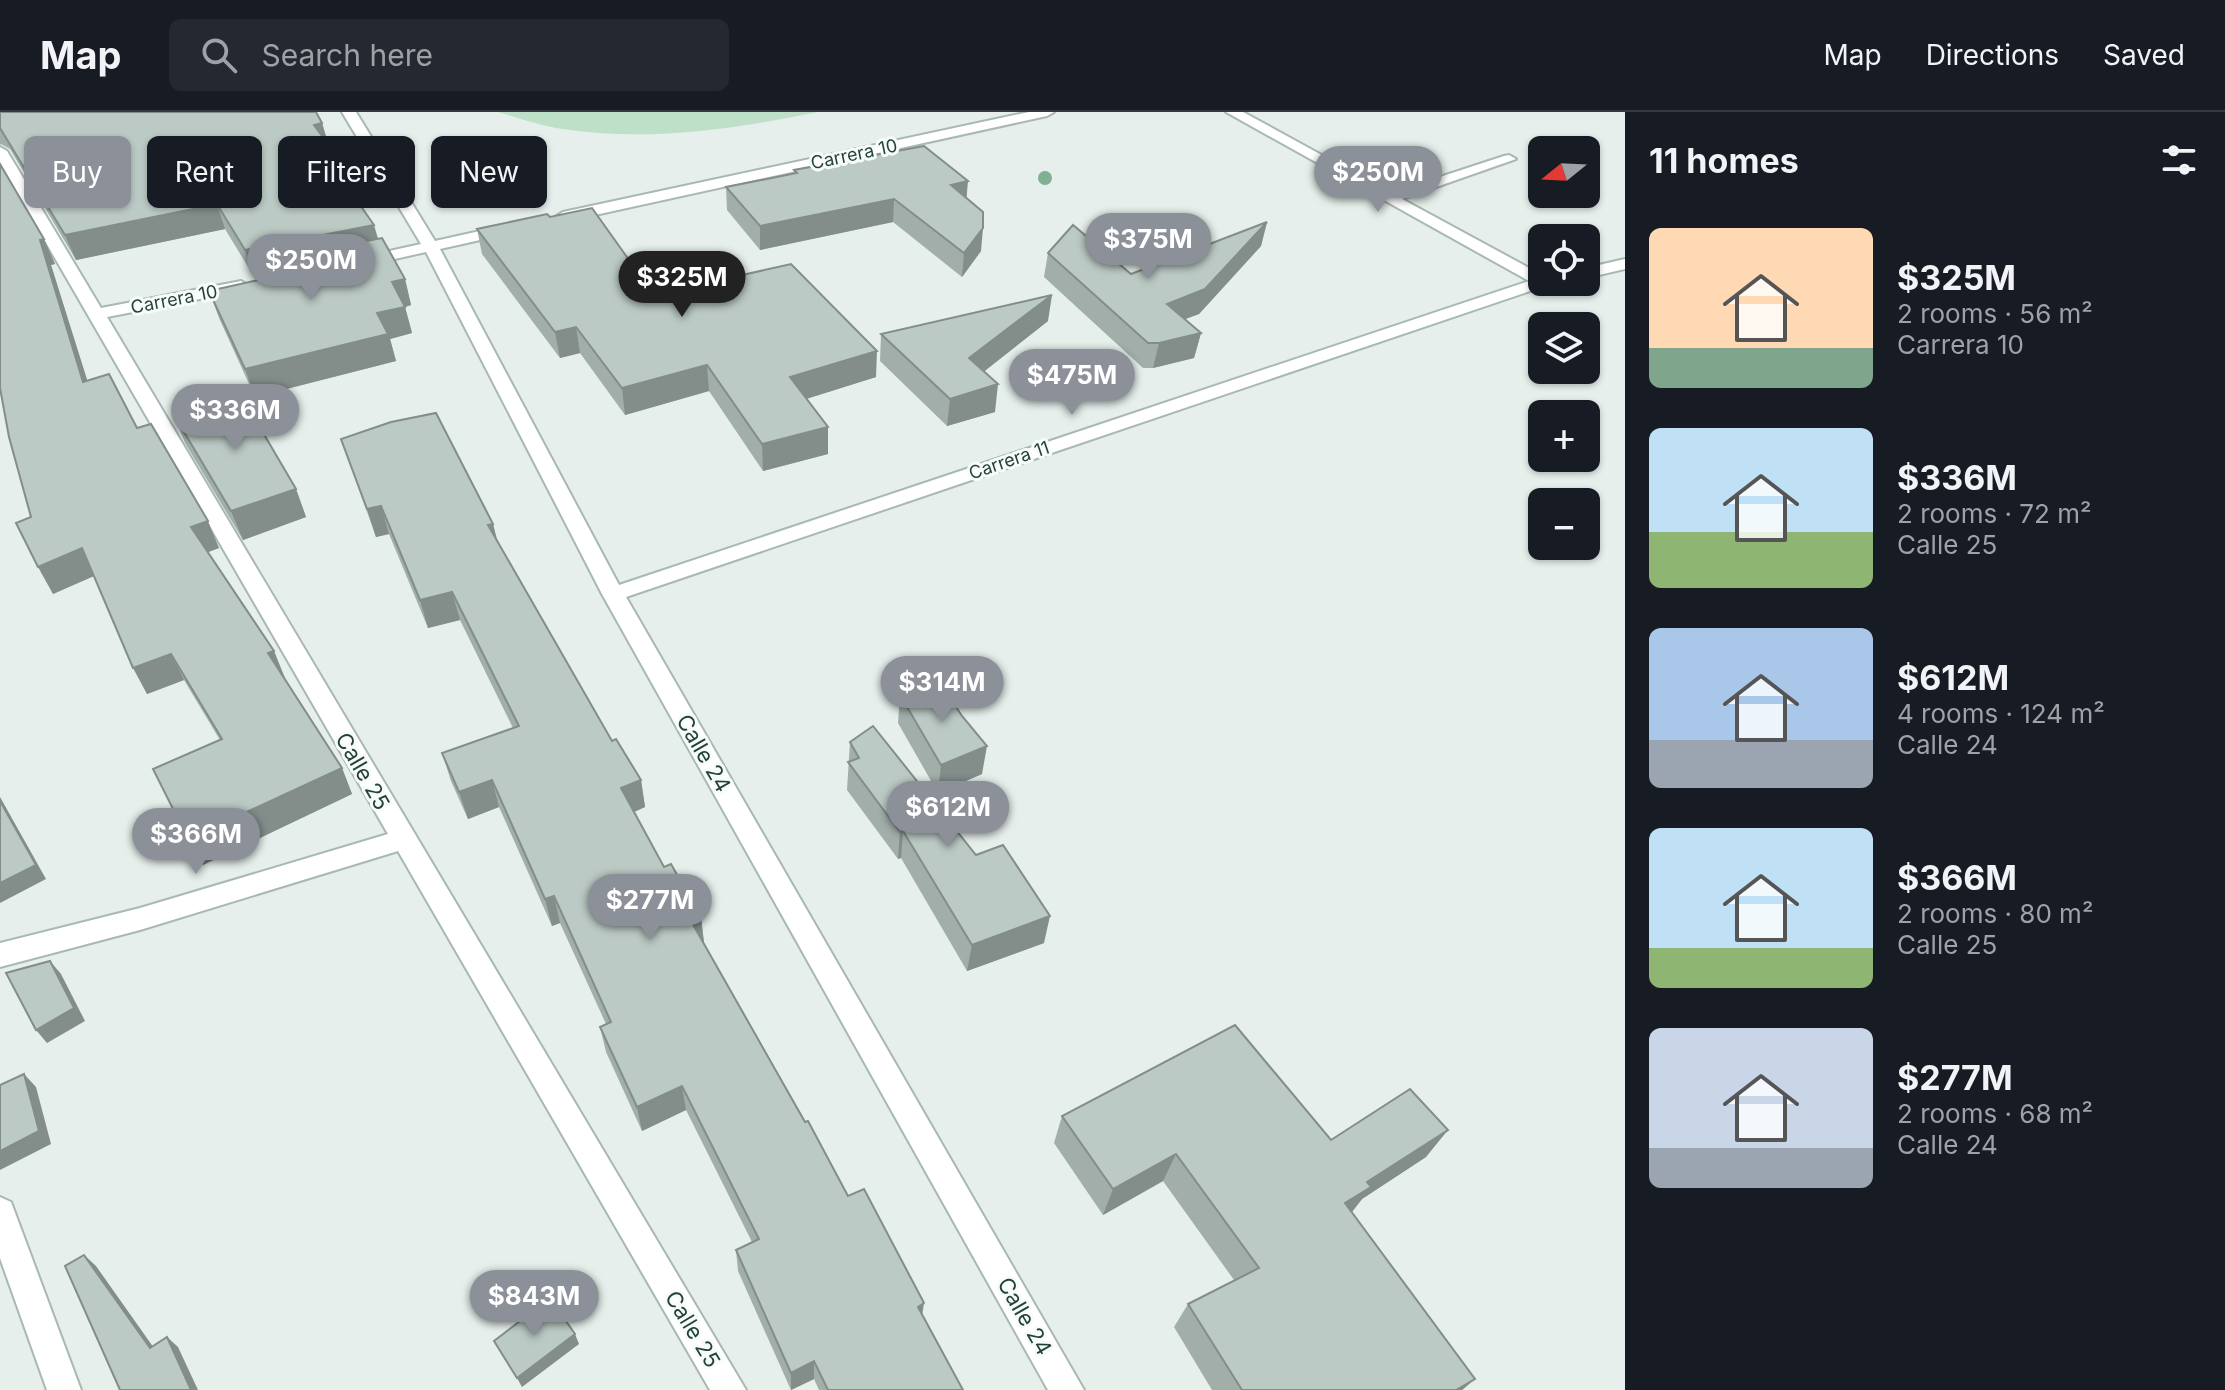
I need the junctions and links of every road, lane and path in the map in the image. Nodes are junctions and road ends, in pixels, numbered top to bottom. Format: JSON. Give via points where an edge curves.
{"nodes":[{"id":1,"x":349,"y":112,"type":"edge"},
{"id":2,"x":1047,"y":112,"type":"edge"},
{"id":3,"x":1233,"y":112,"type":"edge"},
{"id":4,"x":0,"y":151,"type":"edge"},
{"id":5,"x":1509,"y":159,"type":"dead end"},
{"id":6,"x":1389,"y":198,"type":"junction"},
{"id":7,"x":550,"y":220,"type":"edge"},
{"id":8,"x":520,"y":227,"type":"edge"},
{"id":9,"x":431,"y":247,"type":"junction"},
{"id":10,"x":1625,"y":264,"type":"edge"},
{"id":11,"x":340,"y":265,"type":"edge"},
{"id":12,"x":1600,"y":270,"type":"edge"},
{"id":13,"x":1528,"y":274,"type":"edge"},
{"id":14,"x":249,"y":284,"type":"edge"},
{"id":15,"x":1528,"y":287,"type":"edge"},
{"id":16,"x":98,"y":314,"type":"junction"},
{"id":17,"x":613,"y":594,"type":"junction"},
{"id":18,"x":403,"y":839,"type":"junction"},
{"id":19,"x":0,"y":955,"type":"edge"},
{"id":20,"x":0,"y":1213,"type":"edge"},
{"id":21,"x":64,"y":1390,"type":"edge"},
{"id":22,"x":729,"y":1390,"type":"edge"},
{"id":23,"x":1067,"y":1390,"type":"edge"}],
"edges":[{"from":1,"to":9,"type":"street","name":"Calle 24"},
{"from":2,"to":7,"type":"street","name":"Carrera 10"},
{"from":3,"to":6,"type":"street"},
{"from":4,"to":16,"type":"street","name":"Calle 25"},
{"from":5,"to":6,"type":"street"},
{"from":6,"to":13,"type":"street"},
{"from":8,"to":9,"type":"street"},
{"from":9,"to":11,"type":"street"},
{"from":9,"to":17,"type":"street","name":"Calle 24"},
{"from":10,"to":12,"type":"street"},
{"from":14,"to":16,"type":"street","name":"Carrera 10"},
{"from":15,"to":17,"type":"street","name":"Carrera 11"},
{"from":16,"to":18,"type":"street","name":"Calle 25"},
{"from":17,"to":23,"type":"street","name":"Calle 24"},
{"from":18,"to":19,"type":"street","via":[[140,919]]},
{"from":18,"to":22,"type":"street","name":"Calle 25"},
{"from":20,"to":21,"type":"street"}]}
